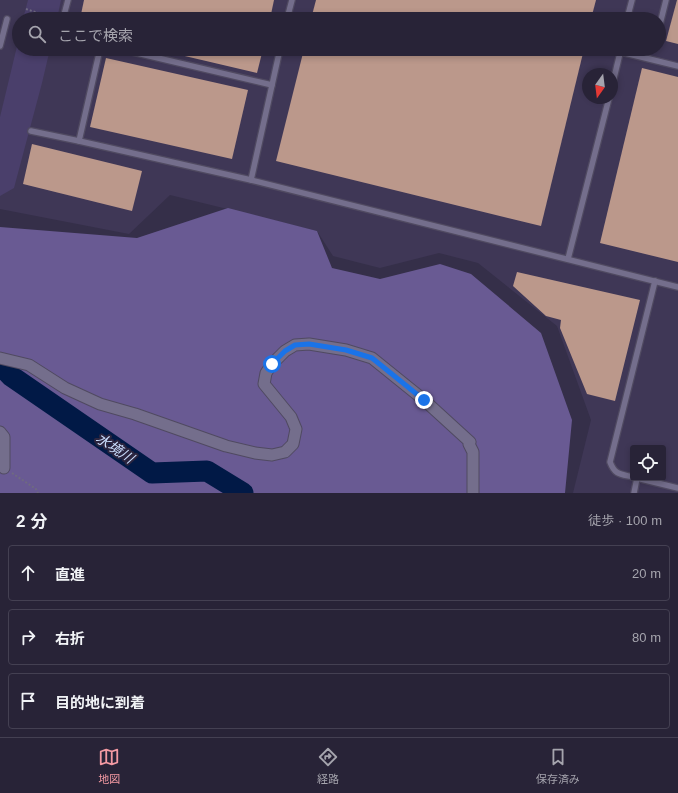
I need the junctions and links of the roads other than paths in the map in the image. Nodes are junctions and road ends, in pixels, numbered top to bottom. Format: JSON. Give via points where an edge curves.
{"nodes":[{"id":1,"x":68,"y":0,"type":"edge"},
{"id":2,"x":292,"y":0,"type":"edge"},
{"id":3,"x":632,"y":0,"type":"edge"},
{"id":4,"x":666,"y":0,"type":"edge"},
{"id":5,"x":65,"y":12,"type":"edge"},
{"id":6,"x":289,"y":12,"type":"edge"},
{"id":7,"x":629,"y":12,"type":"edge"},
{"id":8,"x":663,"y":12,"type":"edge"},
{"id":9,"x":7,"y":19,"type":"dead end"},
{"id":10,"x":0,"y":46,"type":"edge"},
{"id":11,"x":98,"y":56,"type":"edge"},
{"id":12,"x":150,"y":56,"type":"edge"},
{"id":13,"x":278,"y":56,"type":"edge"},
{"id":14,"x":620,"y":56,"type":"edge"},
{"id":15,"x":642,"y":56,"type":"edge"},
{"id":16,"x":678,"y":66,"type":"edge"},
{"id":17,"x":616,"y":68,"type":"edge"},
{"id":18,"x":272,"y":85,"type":"junction"},
{"id":19,"x":607,"y":104,"type":"edge"},
{"id":20,"x":31,"y":131,"type":"dead end"},
{"id":21,"x":79,"y":141,"type":"junction"},
{"id":22,"x":251,"y":180,"type":"junction"},
{"id":23,"x":568,"y":259,"type":"junction"},
{"id":24,"x":655,"y":281,"type":"junction"},
{"id":25,"x":678,"y":286,"type":"edge"},
{"id":26,"x":0,"y":358,"type":"edge"},
{"id":27,"x":0,"y":432,"type":"edge"},
{"id":28,"x":4,"y":468,"type":"road end"},
{"id":29,"x":630,"y":476,"type":"edge"},
{"id":30,"x":636,"y":481,"type":"edge"},
{"id":31,"x":649,"y":481,"type":"edge"},
{"id":32,"x":678,"y":488,"type":"edge"},
{"id":33,"x":473,"y":493,"type":"edge"},
{"id":34,"x":634,"y":493,"type":"edge"}],
"edges":[{"from":1,"to":5,"type":"lane"},
{"from":2,"to":6,"type":"lane"},
{"from":3,"to":7,"type":"lane"},
{"from":4,"to":8,"type":"lane"},
{"from":9,"to":10,"type":"lane"},
{"from":11,"to":21,"type":"lane"},
{"from":12,"to":18,"type":"lane"},
{"from":13,"to":18,"type":"lane"},
{"from":14,"to":17,"type":"lane"},
{"from":15,"to":16,"type":"lane"},
{"from":18,"to":22,"type":"lane"},
{"from":19,"to":23,"type":"lane"},
{"from":20,"to":21,"type":"lane"},
{"from":21,"to":22,"type":"lane"},
{"from":22,"to":23,"type":"lane"},
{"from":23,"to":24,"type":"lane"},
{"from":24,"to":25,"type":"lane"},
{"from":24,"to":29,"type":"lane","via":[[610,462],[618,474]]},
{"from":26,"to":33,"type":"street","via":[[29,365],[65,388],[100,404],[226,446],[272,455],[285,452],[292,444],[296,429],[291,417],[264,384],[272,364],[295,345],[309,344],[346,350],[372,358],[470,442],[473,452]]},
{"from":27,"to":28,"type":"street","via":[[4,437]]},
{"from":30,"to":34,"type":"lane"},
{"from":31,"to":32,"type":"lane"}]}
